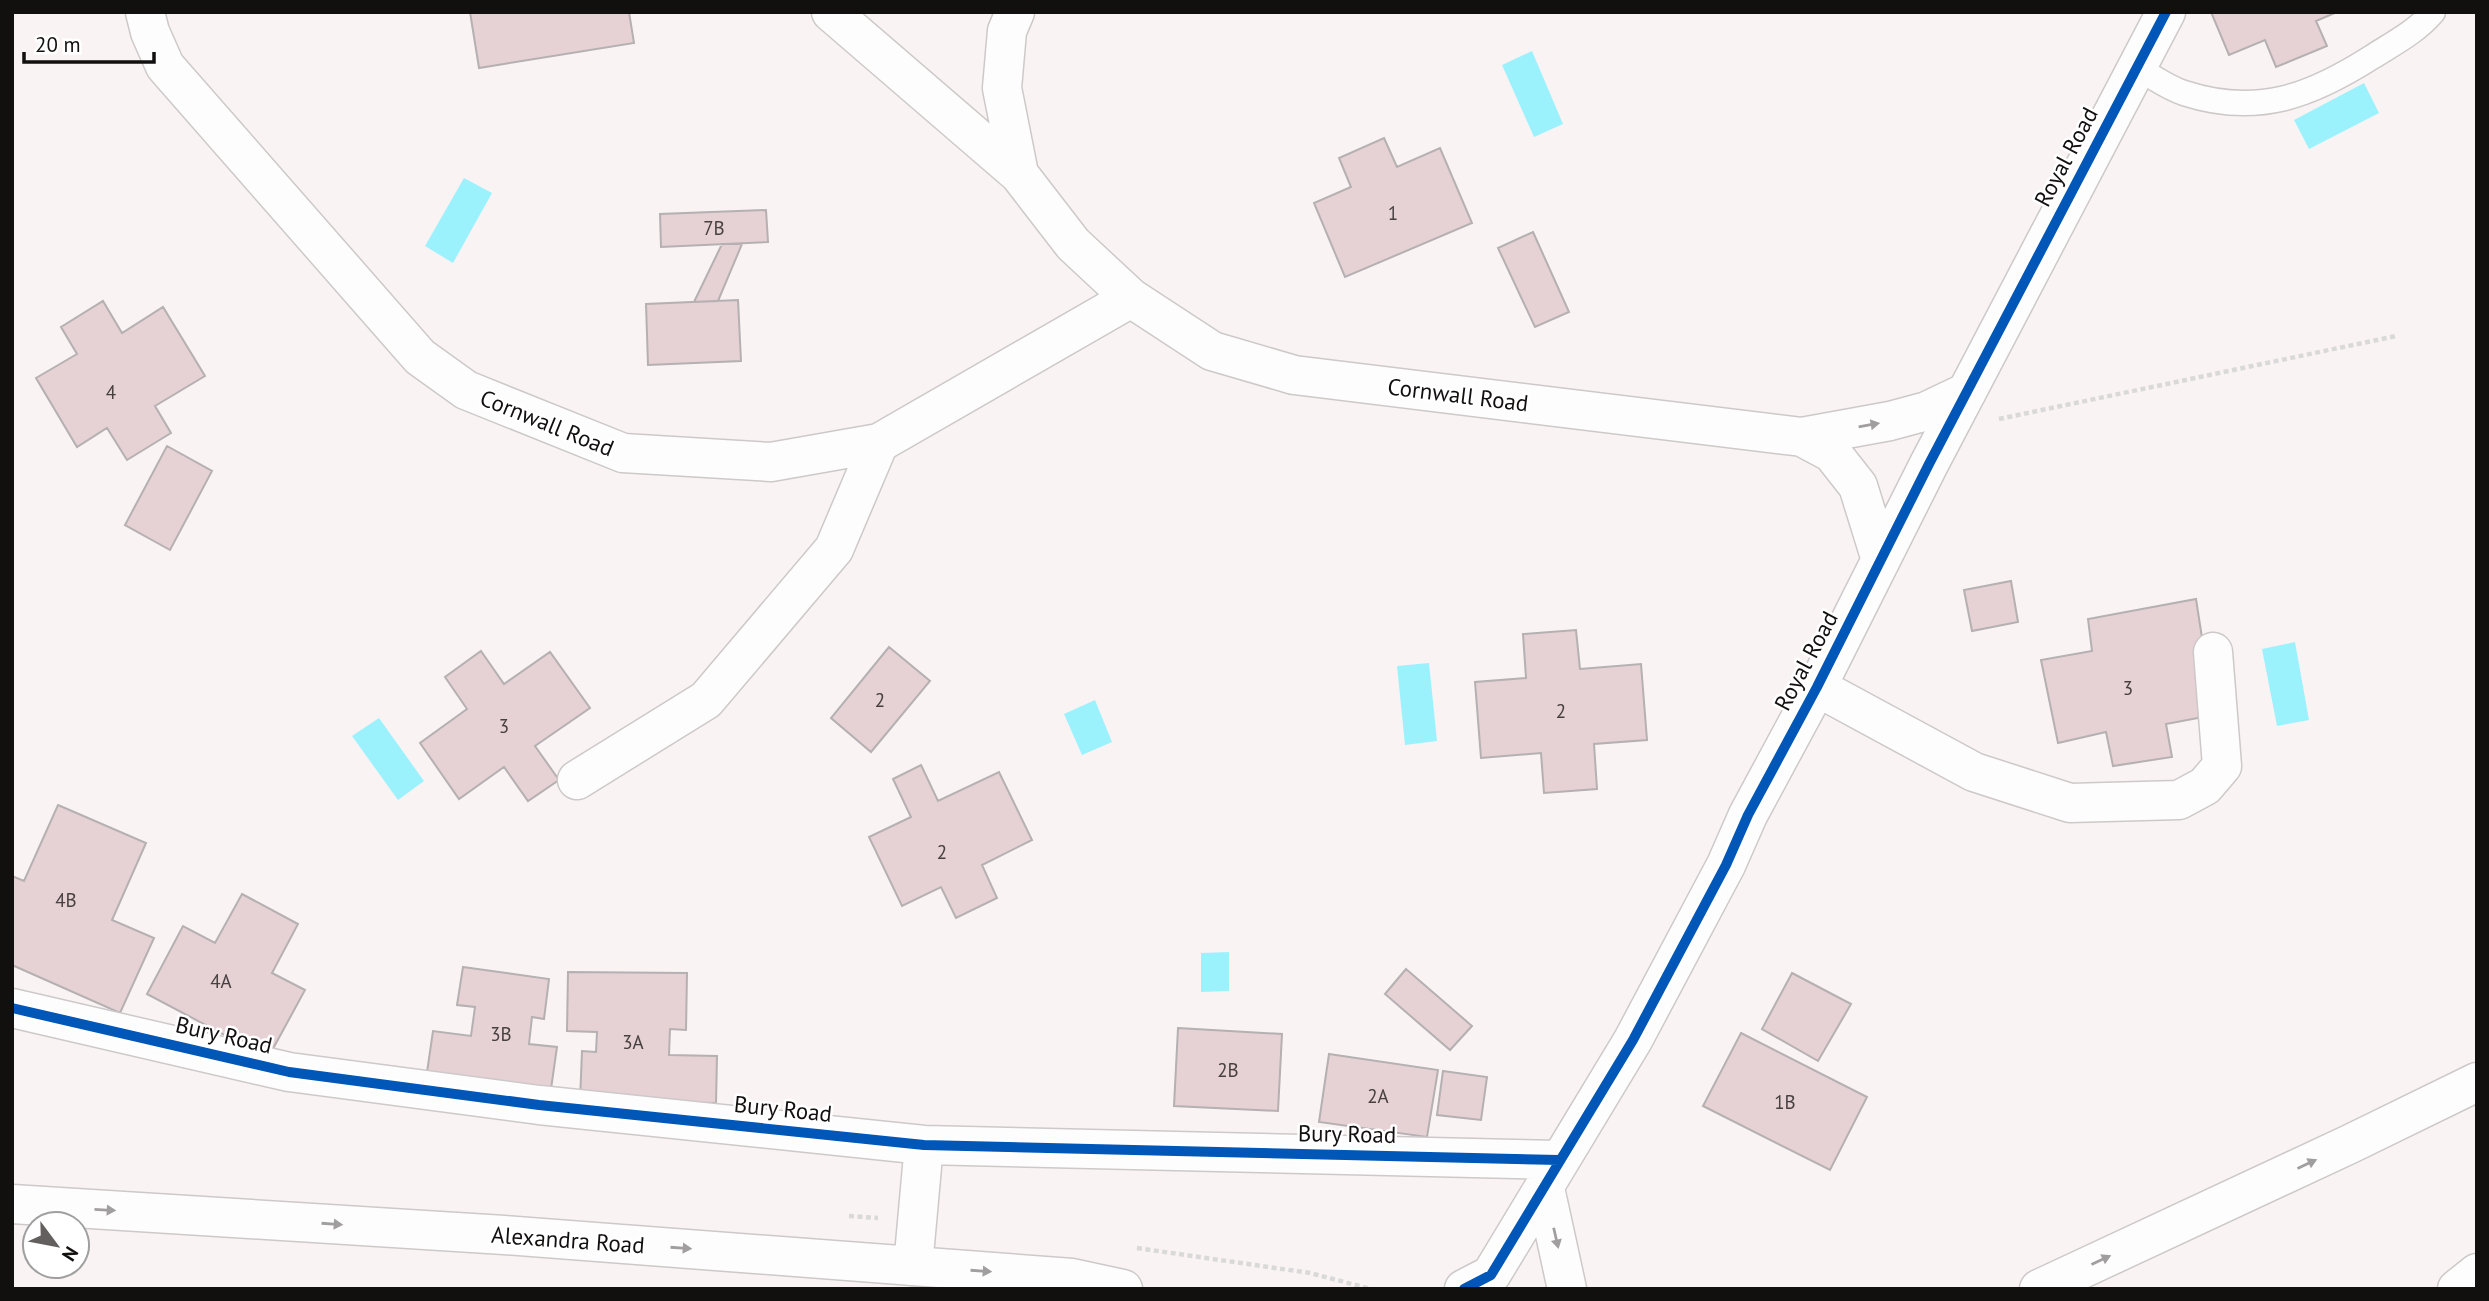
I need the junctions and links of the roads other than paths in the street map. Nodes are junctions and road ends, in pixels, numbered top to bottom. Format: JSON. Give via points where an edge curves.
{"nodes":[{"id":1,"x":145,"y":12,"type":"edge"},
{"id":2,"x":831,"y":12,"type":"edge"},
{"id":3,"x":1016,"y":12,"type":"edge"},
{"id":4,"x":2433,"y":12,"type":"edge"},
{"id":5,"x":2157,"y":18,"type":"edge"},
{"id":6,"x":2137,"y":68,"type":"junction"},
{"id":7,"x":1019,"y":174,"type":"junction"},
{"id":8,"x":1131,"y":298,"type":"junction"},
{"id":9,"x":1967,"y":392,"type":"junction"},
{"id":10,"x":1802,"y":437,"type":"junction"},
{"id":11,"x":879,"y":443,"type":"junction"},
{"id":12,"x":1881,"y":560,"type":"junction"},
{"id":13,"x":2213,"y":652,"type":"dead end"},
{"id":14,"x":1817,"y":687,"type":"junction"},
{"id":15,"x":577,"y":780,"type":"dead end"},
{"id":16,"x":12,"y":1008,"type":"edge"},
{"id":17,"x":2477,"y":1082,"type":"edge"},
{"id":18,"x":923,"y":1145,"type":"junction"},
{"id":19,"x":1552,"y":1174,"type":"junction"},
{"id":20,"x":12,"y":1204,"type":"edge"},
{"id":21,"x":913,"y":1266,"type":"junction"},
{"id":22,"x":2477,"y":1273,"type":"edge"},
{"id":23,"x":1123,"y":1289,"type":"edge"},
{"id":24,"x":1464,"y":1289,"type":"edge"},
{"id":25,"x":1567,"y":1289,"type":"edge"},
{"id":26,"x":2039,"y":1289,"type":"edge"},
{"id":27,"x":2457,"y":1289,"type":"edge"}],
"edges":[{"from":1,"to":11,"type":"main road","name":"Cornwall Road","via":[[165,65],[421,357],[466,390],[623,453],[771,462]]},
{"from":2,"to":7,"type":"main road","name":"Cornwall Road"},
{"from":3,"to":7,"type":"main road","via":[[1007,31],[1002,88]]},
{"from":4,"to":6,"type":"lane","via":[[2421,26],[2337,79],[2287,99],[2235,104],[2183,93]]},
{"from":5,"to":6,"type":"main road","name":"Royal Road"},
{"from":6,"to":9,"type":"main road","name":"Royal Road"},
{"from":7,"to":8,"type":"main road","name":"Cornwall Road","via":[[1073,244]]},
{"from":8,"to":10,"type":"main road","name":"Cornwall Road","via":[[1212,351],[1294,376]]},
{"from":8,"to":11,"type":"main road","name":"Cornwall Road"},
{"from":10,"to":9,"type":"main road","name":"Cornwall Road","one_way":true,"via":[[1927,411]]},
{"from":9,"to":12,"type":"main road","name":"Royal Road"},
{"from":10,"to":12,"type":"main road","name":"Cornwall Road","via":[[1832,453],[1858,486]]},
{"from":11,"to":15,"type":"main road","via":[[834,549],[706,699]]},
{"from":12,"to":14,"type":"main road","name":"Royal Road"},
{"from":13,"to":14,"type":"main road","via":[[2222,766],[2205,786],[2179,800],[2070,803],[1974,772]]},
{"from":14,"to":19,"type":"main road","name":"Royal Road","via":[[1633,1040]]},
{"from":16,"to":18,"type":"main road","name":"Bury Road","via":[[289,1072],[539,1105]]},
{"from":26,"to":17,"type":"main road","one_way":true},
{"from":18,"to":19,"type":"main road","name":"Bury Road"},
{"from":18,"to":21,"type":"main road"},
{"from":19,"to":24,"type":"main road","name":"Royal Road","via":[[1490,1275]]},
{"from":19,"to":25,"type":"main road","one_way":true},
{"from":20,"to":21,"type":"main road","name":"Alexandra Road","one_way":true},
{"from":21,"to":23,"type":"main road","name":"Alexandra Road","one_way":true,"via":[[1072,1278]]},
{"from":22,"to":27,"type":"main road"}]}
